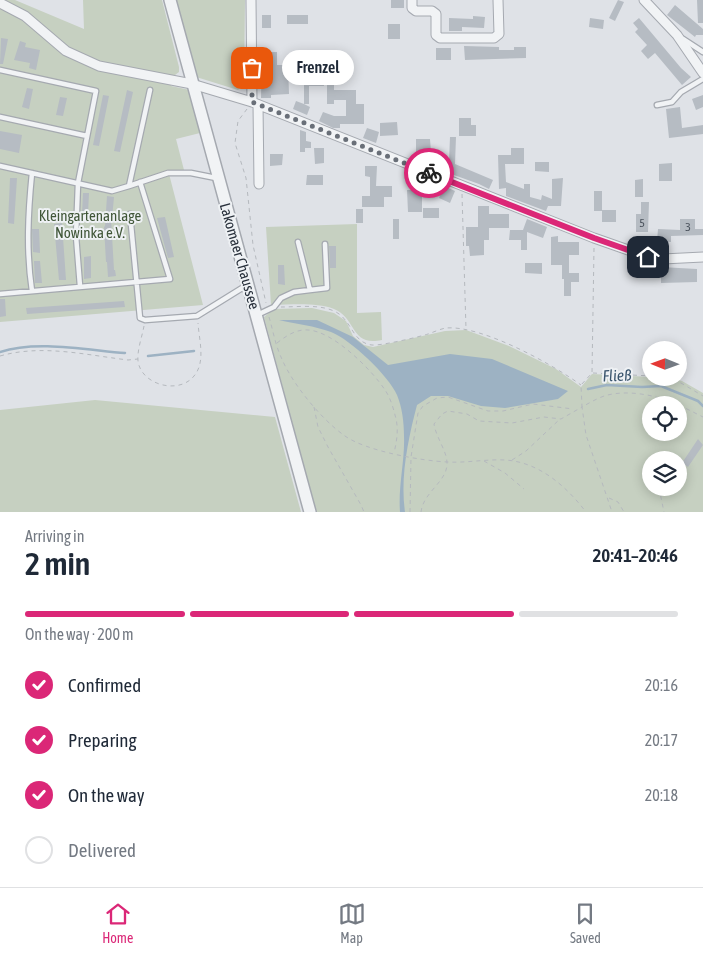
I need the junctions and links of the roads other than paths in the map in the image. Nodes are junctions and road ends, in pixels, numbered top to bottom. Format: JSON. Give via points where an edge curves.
{"nodes":[{"id":1,"x":170,"y":0,"type":"edge"},
{"id":2,"x":251,"y":0,"type":"edge"},
{"id":3,"x":412,"y":0,"type":"edge"},
{"id":4,"x":498,"y":0,"type":"edge"},
{"id":5,"x":644,"y":0,"type":"edge"},
{"id":6,"x":0,"y":3,"type":"edge"},
{"id":7,"x":677,"y":35,"type":"junction"},
{"id":8,"x":703,"y":52,"type":"edge"},
{"id":9,"x":0,"y":70,"type":"edge"},
{"id":10,"x":703,"y":73,"type":"edge"},
{"id":11,"x":703,"y":79,"type":"edge"},
{"id":12,"x":192,"y":84,"type":"junction"},
{"id":13,"x":150,"y":90,"type":"dead end"},
{"id":14,"x":255,"y":104,"type":"junction"},
{"id":15,"x":656,"y":105,"type":"dead end"},
{"id":16,"x":0,"y":117,"type":"edge"},
{"id":17,"x":87,"y":136,"type":"junction"},
{"id":18,"x":0,"y":166,"type":"edge"},
{"id":19,"x":32,"y":173,"type":"junction"},
{"id":20,"x":218,"y":178,"type":"junction"},
{"id":21,"x":140,"y":182,"type":"junction"},
{"id":22,"x":78,"y":184,"type":"junction"},
{"id":23,"x":259,"y":184,"type":"dead end"},
{"id":24,"x":129,"y":186,"type":"junction"},
{"id":25,"x":130,"y":214,"type":"dead end"},
{"id":26,"x":298,"y":242,"type":"dead end"},
{"id":27,"x":325,"y":244,"type":"dead end"},
{"id":28,"x":703,"y":257,"type":"edge"},
{"id":29,"x":136,"y":282,"type":"junction"},
{"id":30,"x":248,"y":284,"type":"junction"},
{"id":31,"x":80,"y":286,"type":"junction"},
{"id":32,"x":310,"y":290,"type":"junction"},
{"id":33,"x":32,"y":291,"type":"junction"},
{"id":34,"x":0,"y":294,"type":"edge"},
{"id":35,"x":262,"y":313,"type":"junction"},
{"id":36,"x":310,"y":512,"type":"edge"}],
"edges":[{"from":1,"to":12,"type":"street","name":"Lakomaer Chaussee"},
{"from":2,"to":14,"type":"street"},
{"from":3,"to":4,"type":"street","via":[[412,8],[416,11],[436,14],[436,35],[440,38],[494,38],[498,34]]},
{"from":5,"to":7,"type":"street"},
{"from":6,"to":12,"type":"street","via":[[25,16],[66,51],[99,66]]},
{"from":7,"to":8,"type":"lane"},
{"from":7,"to":10,"type":"street"},
{"from":9,"to":17,"type":"lane","via":[[96,91]]},
{"from":11,"to":15,"type":"lane","via":[[681,92],[672,102]]},
{"from":12,"to":14,"type":"street"},
{"from":12,"to":20,"type":"street","name":"Lakomaer Chaussee"},
{"from":13,"to":24,"type":"lane"},
{"from":14,"to":23,"type":"street"},
{"from":14,"to":28,"type":"street","via":[[648,257]]},
{"from":16,"to":17,"type":"lane"},
{"from":17,"to":22,"type":"lane"},
{"from":18,"to":19,"type":"lane"},
{"from":19,"to":22,"type":"lane"},
{"from":19,"to":33,"type":"lane","via":[[28,208],[28,265]]},
{"from":20,"to":21,"type":"lane","via":[[168,173]]},
{"from":20,"to":30,"type":"street","name":"Lakomaer Chaussee"},
{"from":21,"to":24,"type":"lane"},
{"from":21,"to":29,"type":"lane","via":[[170,279]]},
{"from":22,"to":24,"type":"lane","via":[[112,191]]},
{"from":22,"to":31,"type":"lane","via":[[76,236]]},
{"from":25,"to":29,"type":"lane"},
{"from":26,"to":32,"type":"lane"},
{"from":27,"to":32,"type":"lane","via":[[327,288]]},
{"from":29,"to":30,"type":"lane","via":[[140,318],[145,320],[198,316]]},
{"from":29,"to":31,"type":"lane"},
{"from":30,"to":35,"type":"street","name":"Lakomaer Chaussee"},
{"from":31,"to":33,"type":"lane"},
{"from":32,"to":35,"type":"lane","via":[[294,292]]},
{"from":33,"to":34,"type":"lane"},
{"from":35,"to":36,"type":"street","name":"Lakomaer Chaussee"}]}
